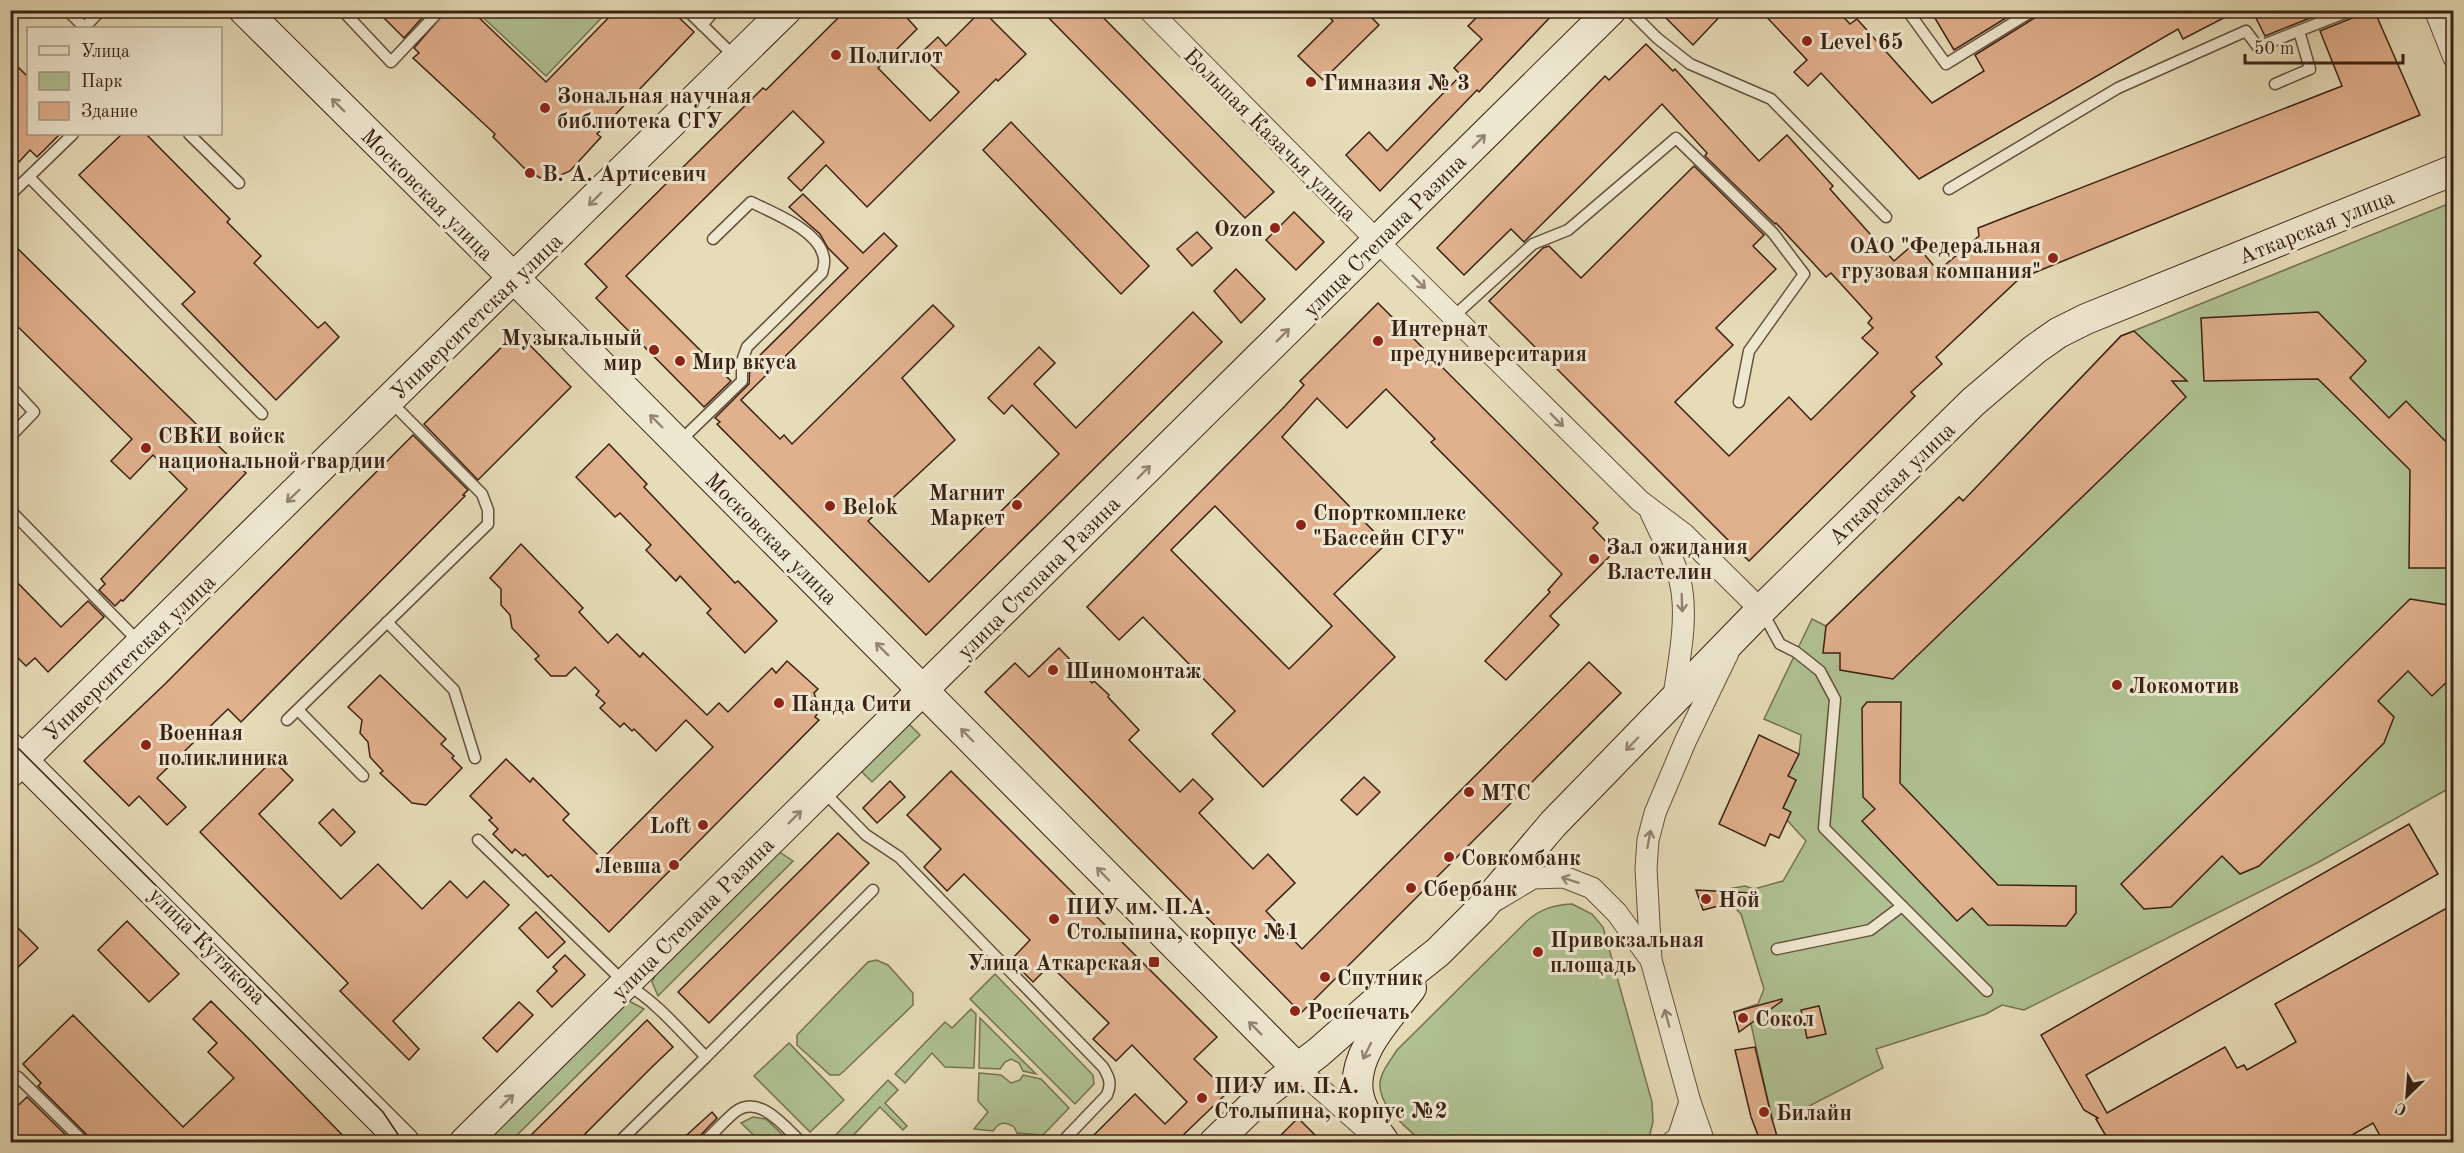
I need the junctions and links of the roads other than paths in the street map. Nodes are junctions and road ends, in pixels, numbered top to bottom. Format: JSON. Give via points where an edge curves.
{"nodes":[{"id":1,"x":67,"y":10,"type":"edge"},
{"id":2,"x":101,"y":10,"type":"edge"},
{"id":3,"x":244,"y":10,"type":"edge"},
{"id":4,"x":342,"y":10,"type":"edge"},
{"id":5,"x":440,"y":10,"type":"edge"},
{"id":6,"x":687,"y":10,"type":"edge"},
{"id":7,"x":715,"y":10,"type":"edge"},
{"id":8,"x":786,"y":10,"type":"edge"},
{"id":9,"x":1149,"y":10,"type":"edge"},
{"id":10,"x":1611,"y":10,"type":"edge"},
{"id":11,"x":1629,"y":10,"type":"edge"},
{"id":12,"x":1907,"y":10,"type":"edge"},
{"id":13,"x":2034,"y":10,"type":"edge"},
{"id":14,"x":2352,"y":10,"type":"edge"},
{"id":15,"x":2435,"y":10,"type":"edge"},
{"id":16,"x":702,"y":25,"type":"junction"},
{"id":17,"x":84,"y":27,"type":"edge"},
{"id":18,"x":86,"y":27,"type":"edge"},
{"id":19,"x":2299,"y":31,"type":"junction"},
{"id":20,"x":2454,"y":58,"type":"edge"},
{"id":21,"x":737,"y":59,"type":"junction"},
{"id":22,"x":2275,"y":84,"type":"dead end"},
{"id":23,"x":72,"y":135,"type":"edge"},
{"id":24,"x":190,"y":135,"type":"edge"},
{"id":25,"x":2454,"y":170,"type":"edge"},
{"id":26,"x":29,"y":177,"type":"junction"},
{"id":27,"x":239,"y":183,"type":"dead end"},
{"id":28,"x":1949,"y":189,"type":"dead end"},
{"id":29,"x":10,"y":195,"type":"edge"},
{"id":30,"x":1886,"y":217,"type":"dead end"},
{"id":31,"x":713,"y":239,"type":"dead end"},
{"id":32,"x":1377,"y":241,"type":"junction"},
{"id":33,"x":514,"y":279,"type":"junction"},
{"id":34,"x":1454,"y":317,"type":"junction"},
{"id":35,"x":10,"y":386,"type":"edge"},
{"id":36,"x":390,"y":401,"type":"junction"},
{"id":37,"x":1739,"y":402,"type":"dead end"},
{"id":38,"x":262,"y":414,"type":"dead end"},
{"id":39,"x":10,"y":437,"type":"edge"},
{"id":40,"x":678,"y":443,"type":"junction"},
{"id":41,"x":1650,"y":509,"type":"junction"},
{"id":42,"x":10,"y":510,"type":"edge"},
{"id":43,"x":1761,"y":610,"type":"junction"},
{"id":44,"x":387,"y":622,"type":"junction"},
{"id":45,"x":1735,"y":639,"type":"junction"},
{"id":46,"x":142,"y":644,"type":"junction"},
{"id":47,"x":923,"y":690,"type":"junction"},
{"id":48,"x":1673,"y":702,"type":"junction"},
{"id":49,"x":298,"y":710,"type":"junction"},
{"id":50,"x":287,"y":720,"type":"dead end"},
{"id":51,"x":475,"y":758,"type":"dead end"},
{"id":52,"x":15,"y":760,"type":"edge"},
{"id":53,"x":363,"y":776,"type":"dead end"},
{"id":54,"x":822,"y":790,"type":"junction"},
{"id":55,"x":478,"y":840,"type":"dead end"},
{"id":56,"x":873,"y":890,"type":"dead end"},
{"id":57,"x":1902,"y":906,"type":"junction"},
{"id":58,"x":1480,"y":910,"type":"junction"},
{"id":59,"x":1777,"y":949,"type":"dead end"},
{"id":60,"x":1438,"y":952,"type":"junction"},
{"id":61,"x":1651,"y":960,"type":"junction"},
{"id":62,"x":626,"y":984,"type":"junction"},
{"id":63,"x":1987,"y":992,"type":"dead end"},
{"id":64,"x":706,"y":1057,"type":"junction"},
{"id":65,"x":1297,"y":1068,"type":"junction"},
{"id":66,"x":10,"y":1086,"type":"edge"},
{"id":67,"x":1690,"y":1102,"type":"junction"},
{"id":68,"x":84,"y":1143,"type":"edge"},
{"id":69,"x":404,"y":1143,"type":"edge"},
{"id":70,"x":465,"y":1143,"type":"edge"},
{"id":71,"x":619,"y":1143,"type":"edge"},
{"id":72,"x":704,"y":1143,"type":"edge"},
{"id":73,"x":801,"y":1143,"type":"edge"},
{"id":74,"x":1062,"y":1143,"type":"edge"},
{"id":75,"x":1215,"y":1143,"type":"edge"},
{"id":76,"x":1382,"y":1143,"type":"edge"},
{"id":77,"x":1672,"y":1143,"type":"edge"},
{"id":78,"x":1704,"y":1143,"type":"edge"}],
"edges":[{"from":1,"to":17,"type":"lane"},
{"from":2,"to":18,"type":"lane"},
{"from":33,"to":3,"type":"street","name":"Московская улица","one_way":true},
{"from":4,"to":5,"type":"lane","via":[[391,62]]},
{"from":6,"to":16,"type":"lane"},
{"from":7,"to":16,"type":"lane"},
{"from":8,"to":21,"type":"street","name":"Университетская улица"},
{"from":9,"to":32,"type":"street","name":"Большая Казачья улица"},
{"from":32,"to":10,"type":"street","name":"улица Степана Разина","one_way":true},
{"from":11,"to":30,"type":"lane","via":[[1690,64],[1771,99]]},
{"from":12,"to":13,"type":"lane","via":[[1946,64]]},
{"from":14,"to":19,"type":"lane"},
{"from":15,"to":20,"type":"street"},
{"from":16,"to":21,"type":"lane"},
{"from":19,"to":22,"type":"lane","via":[[2310,69]]},
{"from":19,"to":28,"type":"lane","via":[[2258,47],[2246,31],[2118,88]]},
{"from":21,"to":33,"type":"street","name":"Университетская улица","one_way":true},
{"from":23,"to":26,"type":"lane"},
{"from":24,"to":27,"type":"lane"},
{"from":25,"to":43,"type":"street","name":"Аткарская улица","via":[[2058,333],[1973,402]]},
{"from":26,"to":29,"type":"lane"},
{"from":26,"to":38,"type":"lane"},
{"from":31,"to":40,"type":"lane","via":[[751,202],[800,226],[818,245],[824,259],[822,273],[747,347],[742,381]]},
{"from":32,"to":34,"type":"street","name":"Большая Казачья улица","one_way":true},
{"from":47,"to":32,"type":"street","name":"улица Степана Разина","one_way":true},
{"from":33,"to":36,"type":"street","name":"Университетская улица"},
{"from":40,"to":33,"type":"street","name":"Московская улица","one_way":true},
{"from":34,"to":37,"type":"lane","via":[[1533,244],[1568,230],[1676,138],[1773,233],[1804,274],[1749,351]]},
{"from":34,"to":41,"type":"street","name":"Большая Казачья улица","one_way":true},
{"from":35,"to":39,"type":"lane","via":[[34,412]]},
{"from":36,"to":44,"type":"lane","via":[[482,494],[488,524]]},
{"from":36,"to":46,"type":"street","name":"Университетская улица","one_way":true},
{"from":47,"to":40,"type":"street","name":"Московская улица","one_way":true},
{"from":41,"to":43,"type":"street","name":"Большая Казачья улица","via":[[1684,534]]},
{"from":41,"to":48,"type":"street","name":"Большая Казачья улица","one_way":true,"via":[[1680,582],[1683,606]]},
{"from":42,"to":46,"type":"lane"},
{"from":43,"to":45,"type":"street","name":"Аткарская улица"},
{"from":43,"to":57,"type":"lane","via":[[1780,644],[1820,671],[1834,699],[1824,828]]},
{"from":44,"to":49,"type":"lane"},
{"from":44,"to":51,"type":"lane","via":[[454,690]]},
{"from":45,"to":48,"type":"street","name":"Аткарская улица"},
{"from":61,"to":45,"type":"street","one_way":true,"via":[[1646,869],[1655,813]]},
{"from":46,"to":52,"type":"street","name":"Университетская улица"},
{"from":47,"to":54,"type":"street","name":"улица Степана Разина"},
{"from":65,"to":47,"type":"street","name":"Московская улица","one_way":true},
{"from":48,"to":58,"type":"street","name":"Аткарская улица","one_way":true,"via":[[1553,824]]},
{"from":49,"to":50,"type":"lane"},
{"from":49,"to":53,"type":"lane"},
{"from":52,"to":69,"type":"street","name":"улица Кутякова"},
{"from":62,"to":54,"type":"street","name":"улица Степана Разина","one_way":true},
{"from":54,"to":74,"type":"lane","via":[[866,835],[899,857],[1109,1077],[1107,1095]]},
{"from":55,"to":62,"type":"lane"},
{"from":56,"to":64,"type":"lane"},
{"from":57,"to":59,"type":"lane","via":[[1870,930]]},
{"from":57,"to":63,"type":"lane"},
{"from":58,"to":60,"type":"street","name":"Аткарская улица"},
{"from":61,"to":58,"type":"street","one_way":true,"via":[[1617,913],[1592,888],[1564,877],[1533,878]]},
{"from":60,"to":65,"type":"street","name":"Аткарская улица"},
{"from":60,"to":76,"type":"street","name":"Аткарская улица","one_way":true,"via":[[1374,1036],[1358,1074],[1358,1095]]},
{"from":67,"to":61,"type":"street","one_way":true},
{"from":62,"to":64,"type":"lane","via":[[643,994]]},
{"from":70,"to":62,"type":"street","name":"улица Степана Разина","one_way":true},
{"from":64,"to":71,"type":"lane"},
{"from":65,"to":75,"type":"street","name":"Аткарская улица","via":[[1268,1090]]},
{"from":65,"to":76,"type":"street"},
{"from":66,"to":68,"type":"lane","via":[[18,1077]]},
{"from":67,"to":77,"type":"street","via":[[1678,1138]]},
{"from":67,"to":78,"type":"street"},
{"from":72,"to":73,"type":"lane","via":[[736,1111],[751,1107],[770,1113]]}]}
